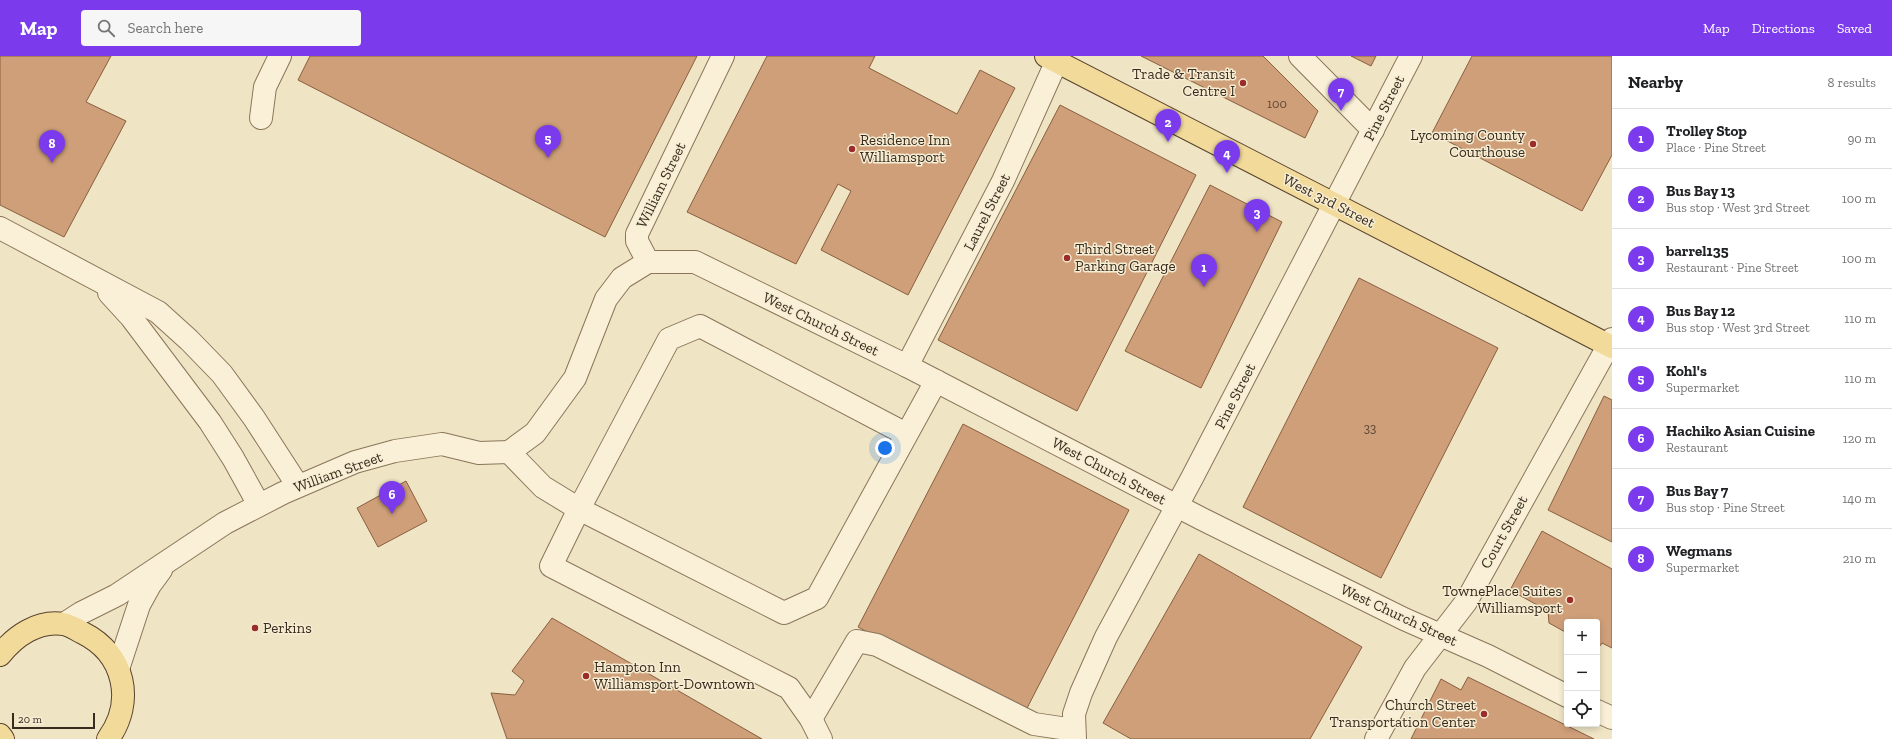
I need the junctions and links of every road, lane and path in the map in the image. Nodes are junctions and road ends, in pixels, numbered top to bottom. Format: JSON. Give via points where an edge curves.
{"nodes":[{"id":1,"x":280,"y":56,"type":"edge"},
{"id":2,"x":723,"y":56,"type":"edge"},
{"id":3,"x":1300,"y":56,"type":"edge"},
{"id":4,"x":1411,"y":56,"type":"edge"},
{"id":5,"x":1054,"y":58,"type":"edge"},
{"id":6,"x":261,"y":118,"type":"dead end"},
{"id":7,"x":1372,"y":130,"type":"junction"},
{"id":8,"x":1334,"y":204,"type":"junction"},
{"id":9,"x":0,"y":228,"type":"edge"},
{"id":10,"x":648,"y":262,"type":"junction"},
{"id":11,"x":87,"y":275,"type":"junction"},
{"id":12,"x":1611,"y":344,"type":"edge"},
{"id":13,"x":907,"y":366,"type":"junction"},
{"id":14,"x":936,"y":380,"type":"junction"},
{"id":15,"x":906,"y":434,"type":"junction"},
{"id":16,"x":509,"y":452,"type":"junction"},
{"id":17,"x":298,"y":486,"type":"junction"},
{"id":18,"x":259,"y":505,"type":"junction"},
{"id":19,"x":1177,"y":507,"type":"junction"},
{"id":20,"x":579,"y":509,"type":"junction"},
{"id":21,"x":169,"y":560,"type":"junction"},
{"id":22,"x":64,"y":624,"type":"junction"},
{"id":23,"x":1440,"y":636,"type":"junction"},
{"id":24,"x":4,"y":645,"type":"edge"},
{"id":25,"x":118,"y":669,"type":"junction"},
{"id":26,"x":1564,"y":694,"type":"edge"},
{"id":27,"x":1600,"y":712,"type":"edge"},
{"id":28,"x":1612,"y":718,"type":"edge"},
{"id":29,"x":811,"y":719,"type":"junction"},
{"id":30,"x":123,"y":729,"type":"edge"},
{"id":31,"x":1074,"y":734,"type":"edge"},
{"id":32,"x":0,"y":735,"type":"edge"},
{"id":33,"x":3,"y":739,"type":"edge"},
{"id":34,"x":108,"y":739,"type":"edge"},
{"id":35,"x":821,"y":739,"type":"edge"},
{"id":36,"x":1376,"y":739,"type":"edge"}],
"edges":[{"from":1,"to":6,"type":"street","via":[[265,86]]},
{"from":2,"to":10,"type":"street","name":"William Street","via":[[637,234],[637,241]]},
{"from":3,"to":7,"type":"street"},
{"from":4,"to":7,"type":"street","name":"Pine Street"},
{"from":5,"to":8,"type":"main road","name":"West 3rd Street"},
{"from":5,"to":13,"type":"street","name":"Laurel Street","via":[[1003,181]]},
{"from":7,"to":8,"type":"street","name":"Pine Street"},
{"from":8,"to":12,"type":"main road","name":"West 3rd Street"},
{"from":8,"to":19,"type":"street","name":"Pine Street"},
{"from":9,"to":11,"type":"street"},
{"from":10,"to":13,"type":"street","name":"West Church Street","via":[[695,262]]},
{"from":10,"to":16,"type":"street","via":[[622,278],[606,299],[575,378],[535,433]]},
{"from":11,"to":17,"type":"street","via":[[158,312],[189,340],[226,381],[254,418]]},
{"from":11,"to":18,"type":"street","via":[[106,289],[131,317],[210,422]]},
{"from":12,"to":23,"type":"street","name":"Court Street","via":[[1558,433],[1466,602]]},
{"from":13,"to":14,"type":"street","name":"West Church Street"},
{"from":14,"to":15,"type":"street"},
{"from":14,"to":19,"type":"street","name":"West Church Street"},
{"from":15,"to":20,"type":"street","via":[[817,598],[784,613]]},
{"from":15,"to":20,"type":"street","via":[[700,326],[669,339]]},
{"from":16,"to":17,"type":"street","name":"William Street","via":[[479,453],[442,444],[395,451],[355,462]]},
{"from":16,"to":20,"type":"street","via":[[544,487]]},
{"from":17,"to":18,"type":"street","name":"William Street"},
{"from":18,"to":21,"type":"street","name":"William Street","via":[[225,523]]},
{"from":19,"to":23,"type":"street","name":"West Church Street"},
{"from":19,"to":31,"type":"street","name":"Pine Street","via":[[1106,637],[1074,714]]},
{"from":20,"to":29,"type":"street","via":[[550,566],[789,688]]},
{"from":21,"to":22,"type":"street","name":"William Street","via":[[117,595]]},
{"from":21,"to":25,"type":"street","name":"William Street","via":[[139,605]]},
{"from":22,"to":24,"type":"main road","via":[[45,625],[26,631]]},
{"from":22,"to":25,"type":"main road","via":[[101,644]]},
{"from":23,"to":26,"type":"street","name":"West Church Street","via":[[1488,656]]},
{"from":23,"to":36,"type":"street","name":"Court Street","via":[[1415,668]]},
{"from":25,"to":30,"type":"main road","via":[[123,686]]},
{"from":27,"to":28,"type":"street"},
{"from":29,"to":31,"type":"street","via":[[857,640],[877,645],[1034,724]]},
{"from":29,"to":35,"type":"street"},
{"from":30,"to":34,"type":"main road"},
{"from":32,"to":33,"type":"main road"}]}
